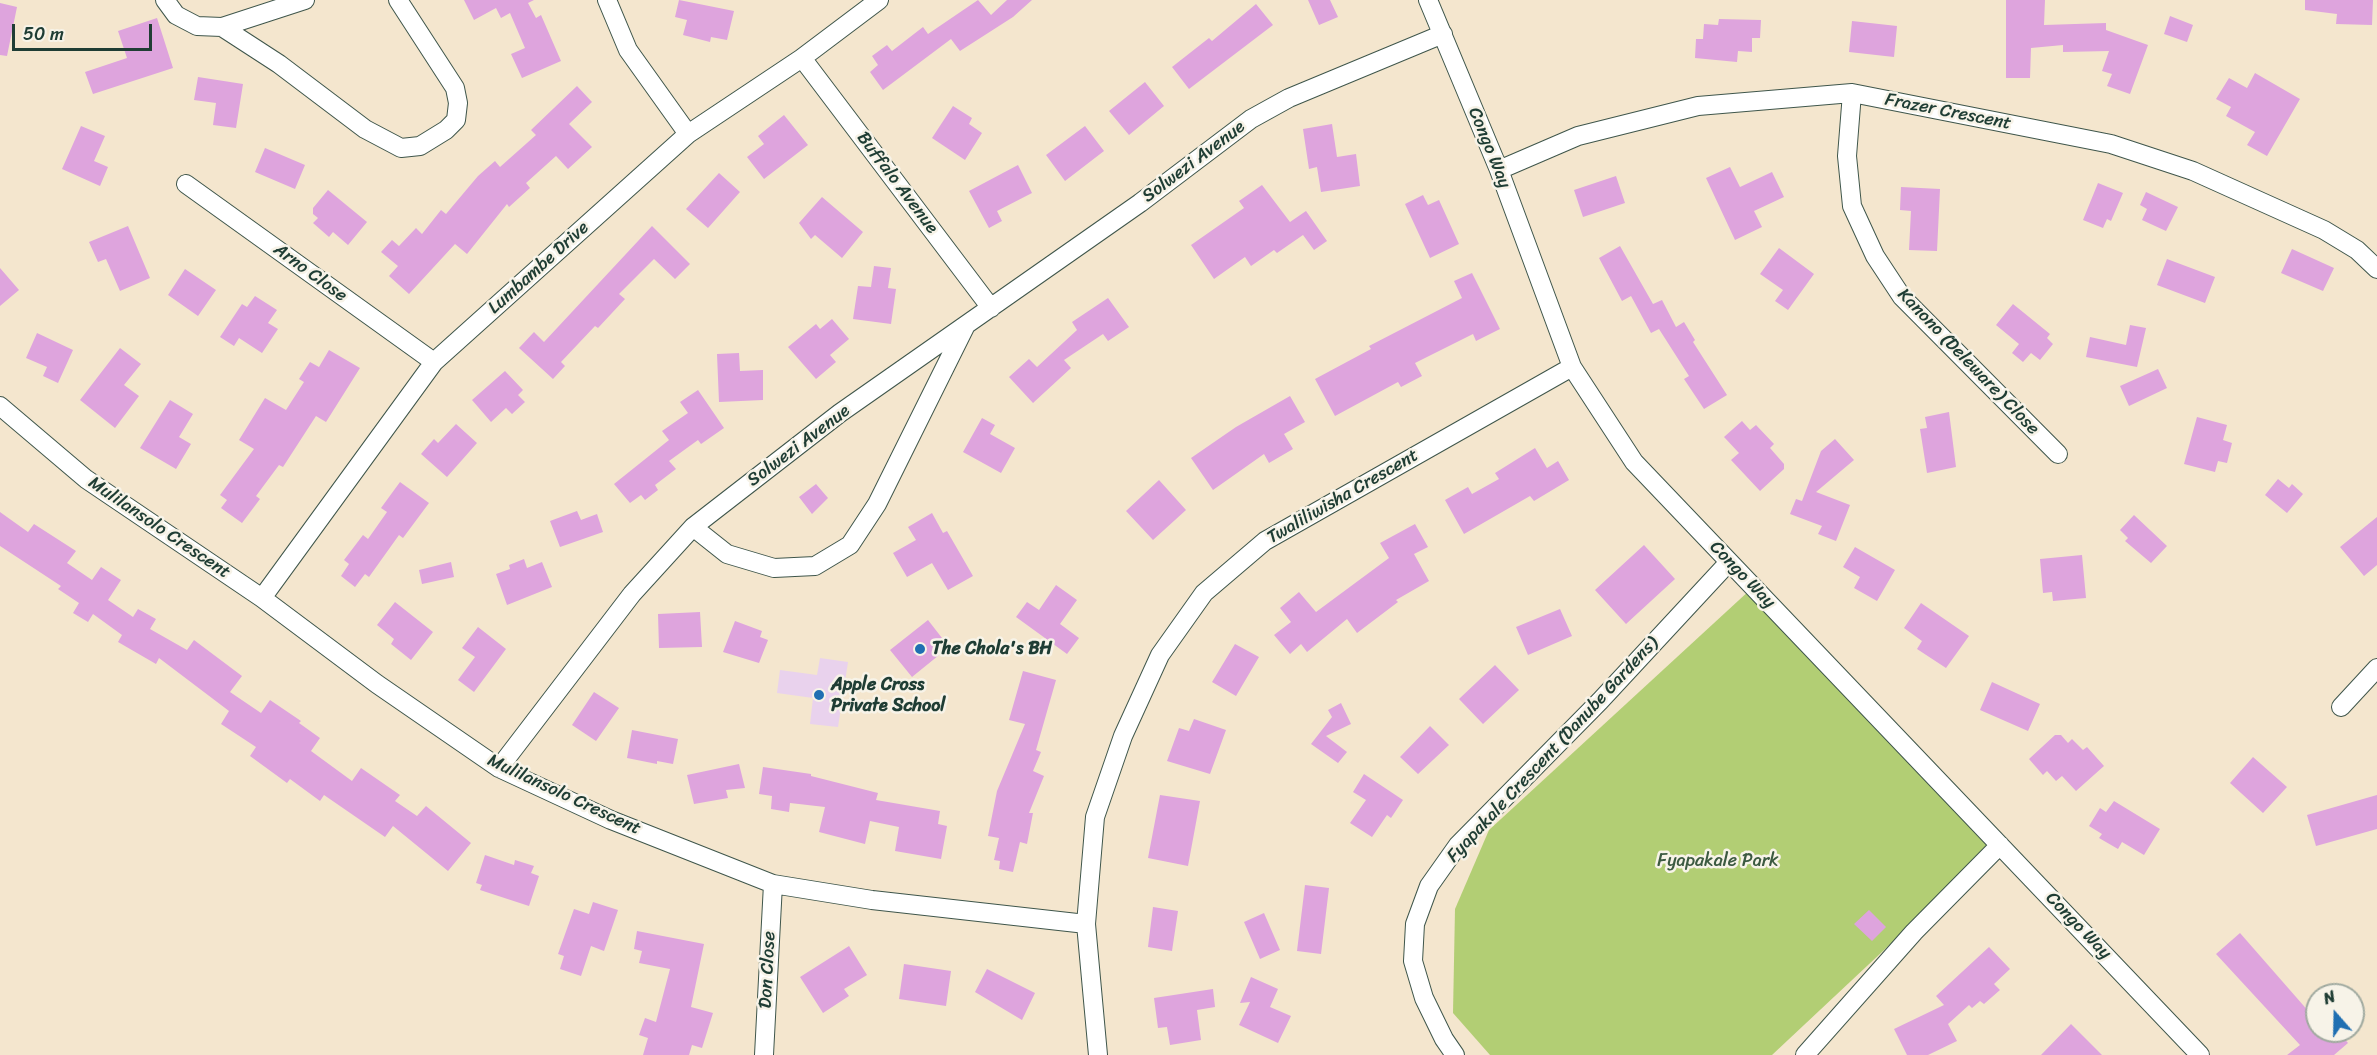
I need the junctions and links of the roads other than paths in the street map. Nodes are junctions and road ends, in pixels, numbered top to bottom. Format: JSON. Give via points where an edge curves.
{"nodes":[{"id":1,"x":165,"y":0,"type":"edge"},
{"id":2,"x":305,"y":0,"type":"edge"},
{"id":3,"x":399,"y":0,"type":"edge"},
{"id":4,"x":607,"y":0,"type":"edge"},
{"id":5,"x":879,"y":0,"type":"edge"},
{"id":6,"x":1428,"y":0,"type":"edge"},
{"id":7,"x":222,"y":27,"type":"junction"},
{"id":8,"x":1443,"y":34,"type":"junction"},
{"id":9,"x":802,"y":58,"type":"junction"},
{"id":10,"x":1852,"y":93,"type":"junction"},
{"id":11,"x":688,"y":134,"type":"junction"},
{"id":12,"x":1499,"y":170,"type":"junction"},
{"id":13,"x":186,"y":184,"type":"dead end"},
{"id":14,"x":2377,"y":269,"type":"edge"},
{"id":15,"x":991,"y":308,"type":"junction"},
{"id":16,"x":966,"y":326,"type":"junction"},
{"id":17,"x":434,"y":362,"type":"junction"},
{"id":18,"x":1572,"y":367,"type":"junction"},
{"id":19,"x":0,"y":406,"type":"edge"},
{"id":20,"x":2058,"y":454,"type":"dead end"},
{"id":21,"x":693,"y":527,"type":"junction"},
{"id":22,"x":1729,"y":562,"type":"junction"},
{"id":23,"x":262,"y":598,"type":"junction"},
{"id":24,"x":2377,"y":668,"type":"edge"},
{"id":25,"x":2341,"y":707,"type":"dead end"},
{"id":26,"x":499,"y":768,"type":"junction"},
{"id":27,"x":2000,"y":845,"type":"junction"},
{"id":28,"x":772,"y":885,"type":"junction"},
{"id":29,"x":1086,"y":924,"type":"junction"},
{"id":30,"x":764,"y":1055,"type":"edge"},
{"id":31,"x":1098,"y":1055,"type":"edge"},
{"id":32,"x":1455,"y":1055,"type":"edge"},
{"id":33,"x":1805,"y":1055,"type":"edge"},
{"id":34,"x":2200,"y":1055,"type":"edge"}],
"edges":[{"from":1,"to":7,"type":"street","via":[[176,15],[197,26]]},
{"from":2,"to":7,"type":"street"},
{"from":3,"to":7,"type":"street","via":[[455,88],[458,103],[456,120],[420,146],[401,148],[365,129]]},
{"from":4,"to":11,"type":"street","via":[[628,50]]},
{"from":5,"to":9,"type":"street","name":"Lumbambe Drive"},
{"from":6,"to":8,"type":"street","name":"Congo Way"},
{"from":8,"to":12,"type":"street","name":"Congo Way"},
{"from":8,"to":15,"type":"street","name":"Solwezi Avenue","via":[[1270,106]]},
{"from":9,"to":11,"type":"street","name":"Lumbambe Drive"},
{"from":9,"to":15,"type":"street","name":"Buffalo Avenue"},
{"from":10,"to":12,"type":"street","name":"Frazer Crescent","via":[[1698,106],[1578,136]]},
{"from":10,"to":14,"type":"street","name":"Frazer Crescent","via":[[2111,144],[2193,171],[2324,230],[2357,250]]},
{"from":10,"to":20,"type":"street","name":"Kanono (Deleware) Close","via":[[1847,156],[1852,206],[1875,256],[1902,297]]},
{"from":11,"to":17,"type":"street","name":"Lumbambe Drive"},
{"from":12,"to":18,"type":"street","name":"Congo Way"},
{"from":13,"to":17,"type":"street","name":"Arno Close"},
{"from":15,"to":16,"type":"street","name":"Solwezi Avenue"},
{"from":16,"to":21,"type":"street","name":"Solwezi Avenue","via":[[840,413]]},
{"from":16,"to":21,"type":"street","name":"Solwezi Avenue","via":[[876,504],[850,545],[815,566],[774,568],[727,554]]},
{"from":17,"to":23,"type":"street","name":"Lumbambe Drive"},
{"from":18,"to":22,"type":"street","name":"Congo Way","via":[[1634,462]]},
{"from":18,"to":29,"type":"street","name":"Twaliliwisha Crescent","via":[[1265,541],[1204,593],[1160,655],[1123,736],[1095,817]]},
{"from":19,"to":23,"type":"street","name":"Mulilansolo Crescent","via":[[86,479]]},
{"from":21,"to":26,"type":"street","name":"Solwezi Avenue","via":[[632,594]]},
{"from":22,"to":27,"type":"street","name":"Congo Way"},
{"from":22,"to":32,"type":"street","name":"Fyapakale Crescent (Danube Gardens)","via":[[1458,845],[1430,886],[1415,924],[1413,961],[1424,998]]},
{"from":23,"to":26,"type":"street","name":"Mulilansolo Crescent"},
{"from":24,"to":25,"type":"street"},
{"from":26,"to":28,"type":"street","name":"Mulilansolo Crescent","via":[[611,820]]},
{"from":27,"to":33,"type":"street","via":[[1914,932]]},
{"from":27,"to":34,"type":"street","name":"Congo Way"},
{"from":28,"to":29,"type":"street","name":"Mulilansolo Crescent"},
{"from":28,"to":30,"type":"street","name":"Don Close"},
{"from":29,"to":31,"type":"street","name":"Twaliliwisha Crescent"}]}
